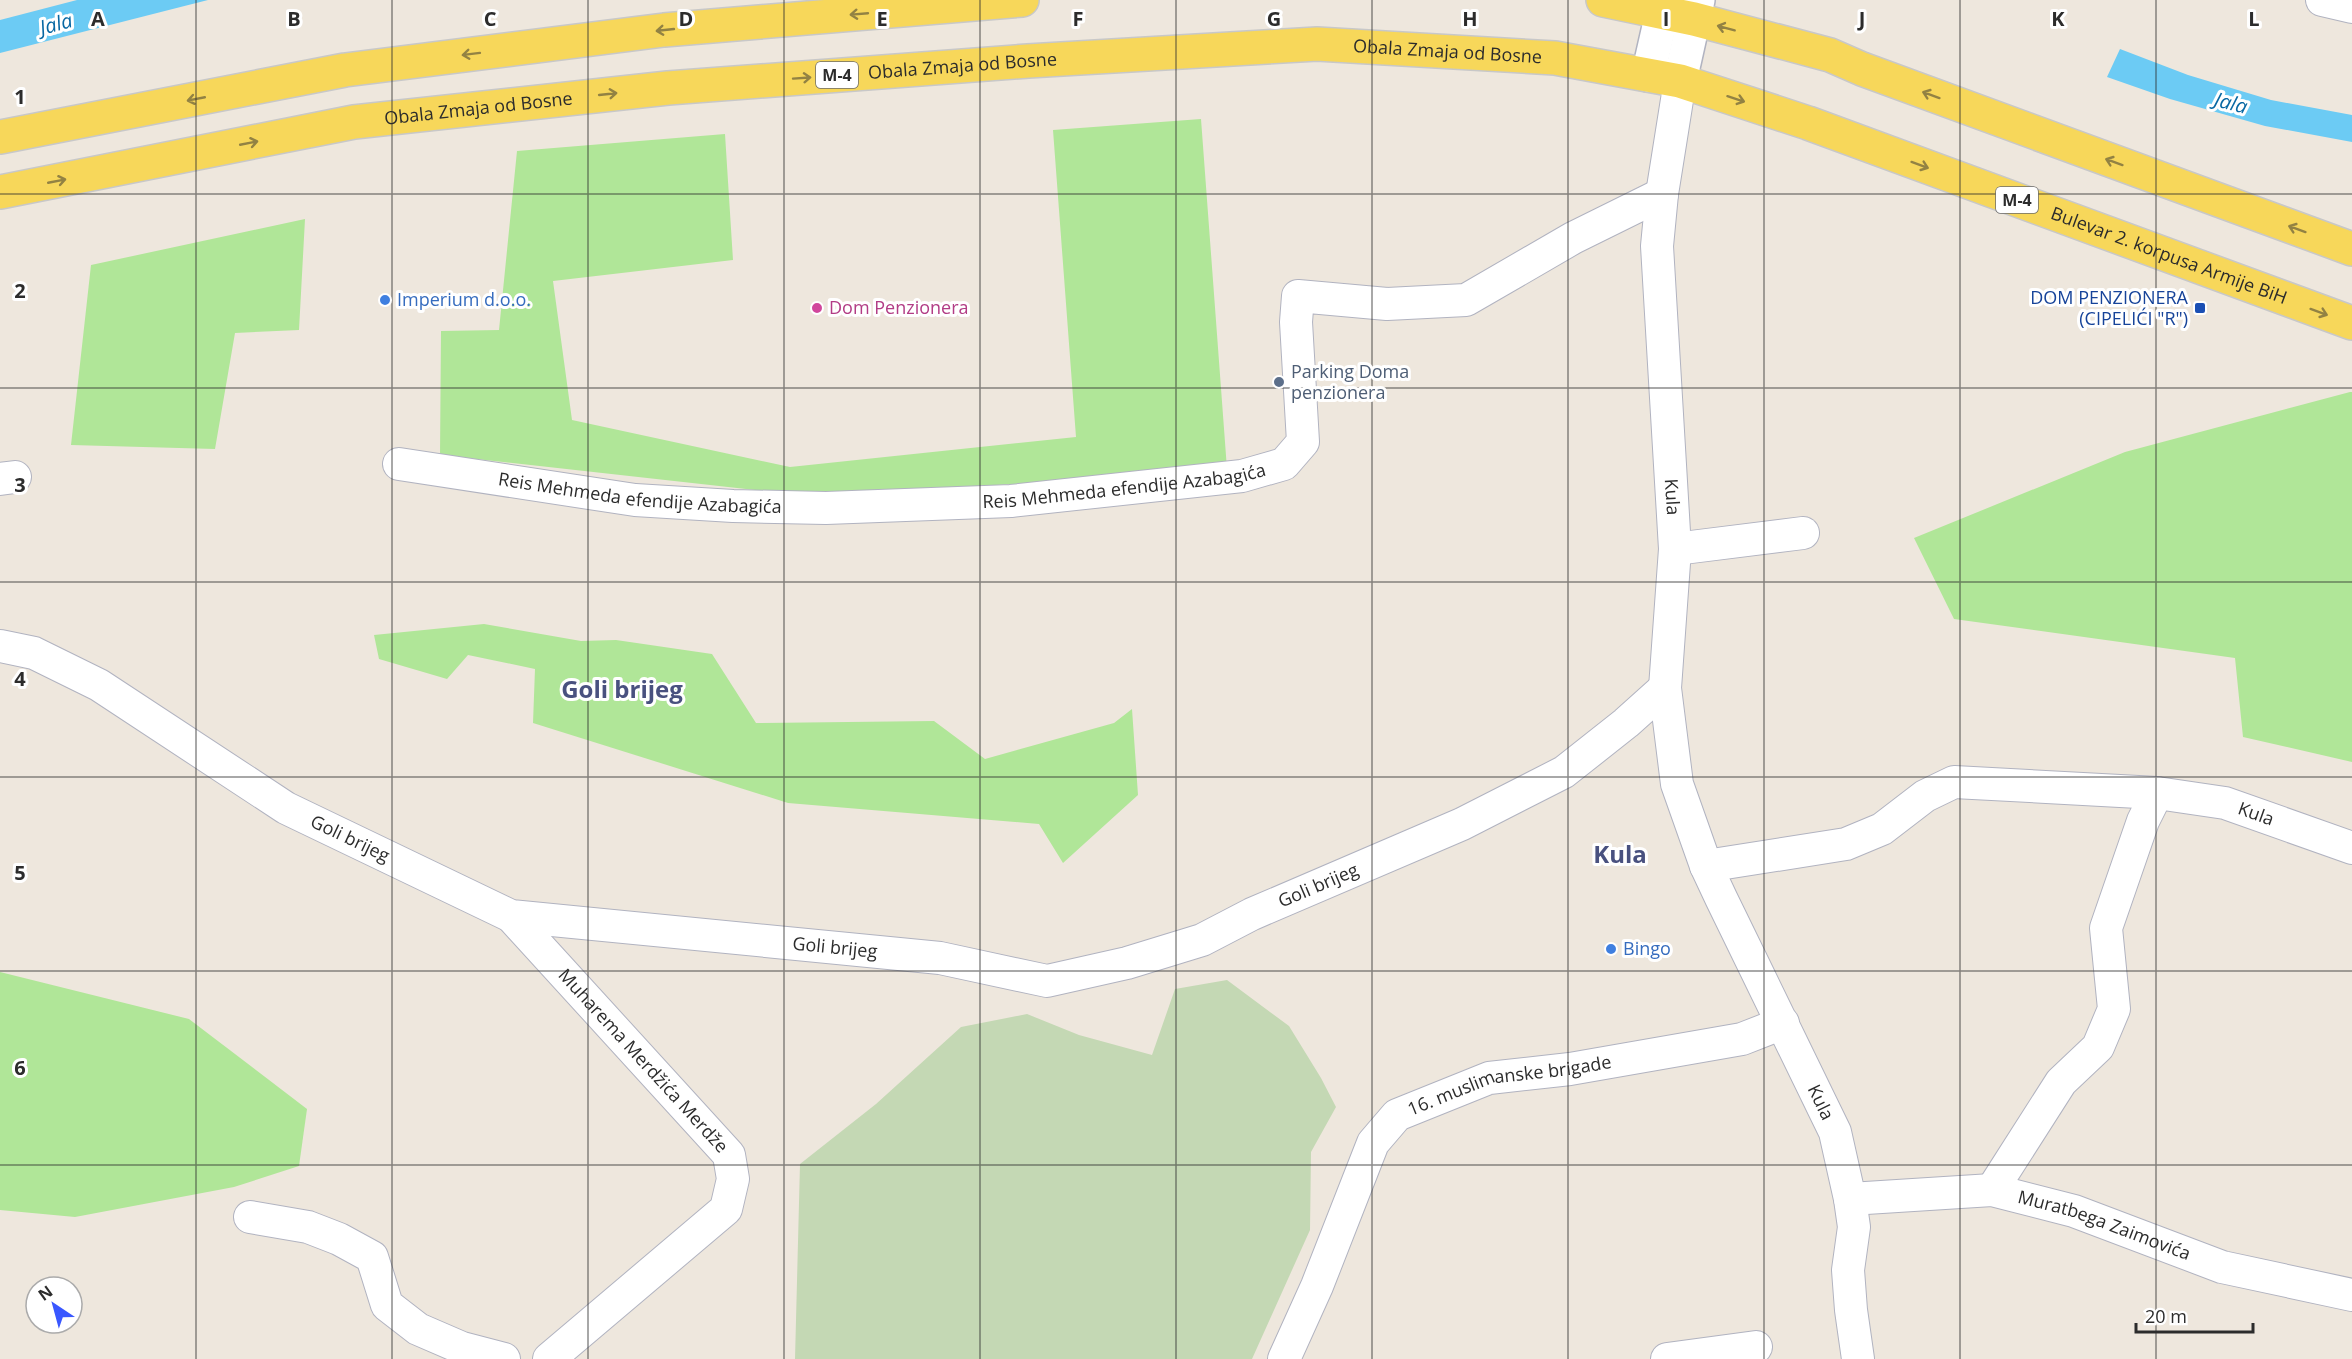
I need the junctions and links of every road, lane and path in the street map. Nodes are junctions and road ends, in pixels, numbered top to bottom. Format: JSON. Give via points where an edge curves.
{"nodes":[{"id":1,"x":1022,"y":0,"type":"edge"},
{"id":2,"x":1603,"y":0,"type":"edge"},
{"id":3,"x":2322,"y":0,"type":"edge"},
{"id":4,"x":1664,"y":6,"type":"edge"},
{"id":5,"x":2352,"y":7,"type":"edge"},
{"id":6,"x":1696,"y":10,"type":"edge"},
{"id":7,"x":1648,"y":75,"type":"junction"},
{"id":8,"x":1680,"y":81,"type":"junction"},
{"id":9,"x":1674,"y":124,"type":"junction"},
{"id":10,"x":0,"y":137,"type":"edge"},
{"id":11,"x":0,"y":192,"type":"edge"},
{"id":12,"x":1662,"y":194,"type":"junction"},
{"id":13,"x":2352,"y":249,"type":"edge"},
{"id":14,"x":2352,"y":323,"type":"edge"},
{"id":15,"x":399,"y":464,"type":"dead end"},
{"id":16,"x":1803,"y":533,"type":"dead end"},
{"id":17,"x":1675,"y":549,"type":"junction"},
{"id":18,"x":0,"y":646,"type":"edge"},
{"id":19,"x":1665,"y":688,"type":"junction"},
{"id":20,"x":2157,"y":793,"type":"junction"},
{"id":21,"x":2352,"y":848,"type":"edge"},
{"id":22,"x":1706,"y":866,"type":"junction"},
{"id":23,"x":510,"y":916,"type":"junction"},
{"id":24,"x":1783,"y":1023,"type":"junction"},
{"id":25,"x":1992,"y":1190,"type":"junction"},
{"id":26,"x":1850,"y":1199,"type":"junction"},
{"id":27,"x":250,"y":1217,"type":"dead end"},
{"id":28,"x":2352,"y":1295,"type":"edge"},
{"id":29,"x":1756,"y":1347,"type":"dead end"},
{"id":30,"x":504,"y":1359,"type":"edge"},
{"id":31,"x":549,"y":1359,"type":"edge"},
{"id":32,"x":1284,"y":1359,"type":"edge"},
{"id":33,"x":1667,"y":1359,"type":"edge"},
{"id":34,"x":1858,"y":1359,"type":"edge"}],
"edges":[{"from":1,"to":10,"type":"main road","one_way":true,"via":[[664,30],[345,70]]},
{"from":2,"to":4,"type":"main road"},
{"from":3,"to":5,"type":"street"},
{"from":4,"to":6,"type":"main road"},
{"from":4,"to":7,"type":"main road"},
{"from":6,"to":8,"type":"main road"},
{"from":13,"to":6,"type":"main road","one_way":true},
{"from":7,"to":8,"type":"main road","name":"Obala Zmaja od Bosne","number":"M-4"},
{"from":7,"to":9,"type":"street"},
{"from":11,"to":7,"type":"main road","name":"Obala Zmaja od Bosne","number":"M-4","one_way":true,"via":[[354,122],[668,88],[1028,61],[1317,44],[1555,58]]},
{"from":8,"to":9,"type":"street","name":"Kula"},
{"from":8,"to":14,"type":"main road","name":"Bulevar 2. korpusa Armije BiH","number":"M-4","one_way":true,"via":[[1808,123]]},
{"from":9,"to":12,"type":"street","name":"Kula"},
{"from":12,"to":15,"type":"street","name":"Reis Mehmeda efendije Azabagića","via":[[1573,238],[1466,300],[1387,304],[1298,296],[1303,442],[1284,464],[1242,476],[1011,501],[815,508],[635,500]]},
{"from":12,"to":17,"type":"street","name":"Kula","via":[[1657,246]]},
{"from":16,"to":17,"type":"street"},
{"from":17,"to":19,"type":"street","name":"Kula"},
{"from":18,"to":23,"type":"street","name":"Goli brijeg","via":[[34,653],[99,685],[286,808]]},
{"from":19,"to":22,"type":"street","name":"Kula","via":[[1677,784]]},
{"from":19,"to":23,"type":"street","name":"Goli brijeg","via":[[1564,771],[1462,824],[1252,914],[1202,940],[1127,963],[1047,981],[940,958]]},
{"from":20,"to":21,"type":"street","name":"Kula","via":[[2225,802]]},
{"from":20,"to":22,"type":"street","name":"Kula","via":[[1954,782],[1925,796],[1882,829],[1846,844]]},
{"from":20,"to":25,"type":"street","via":[[2143,821],[2106,928],[2114,1009],[2098,1047],[2061,1082]]},
{"from":22,"to":24,"type":"street","name":"Kula"},
{"from":23,"to":31,"type":"street","name":"Muharema Merdžića Merdže","via":[[729,1155],[733,1179],[726,1209]]},
{"from":24,"to":26,"type":"street","name":"Kula","via":[[1835,1132]]},
{"from":24,"to":32,"type":"street","name":"16. muslimanske brigade","via":[[1742,1039],[1570,1069],[1489,1078],[1396,1115],[1373,1143]]},
{"from":25,"to":26,"type":"street","name":"Muratbega Zaimovića"},
{"from":25,"to":28,"type":"street","name":"Muratbega Zaimovića","via":[[2074,1211],[2222,1267]]},
{"from":26,"to":34,"type":"street","name":"Kula","via":[[1854,1227],[1848,1270]]},
{"from":27,"to":30,"type":"street","via":[[308,1227],[356,1248],[372,1257],[387,1305],[418,1329],[462,1348]]},
{"from":29,"to":33,"type":"street"}]}
